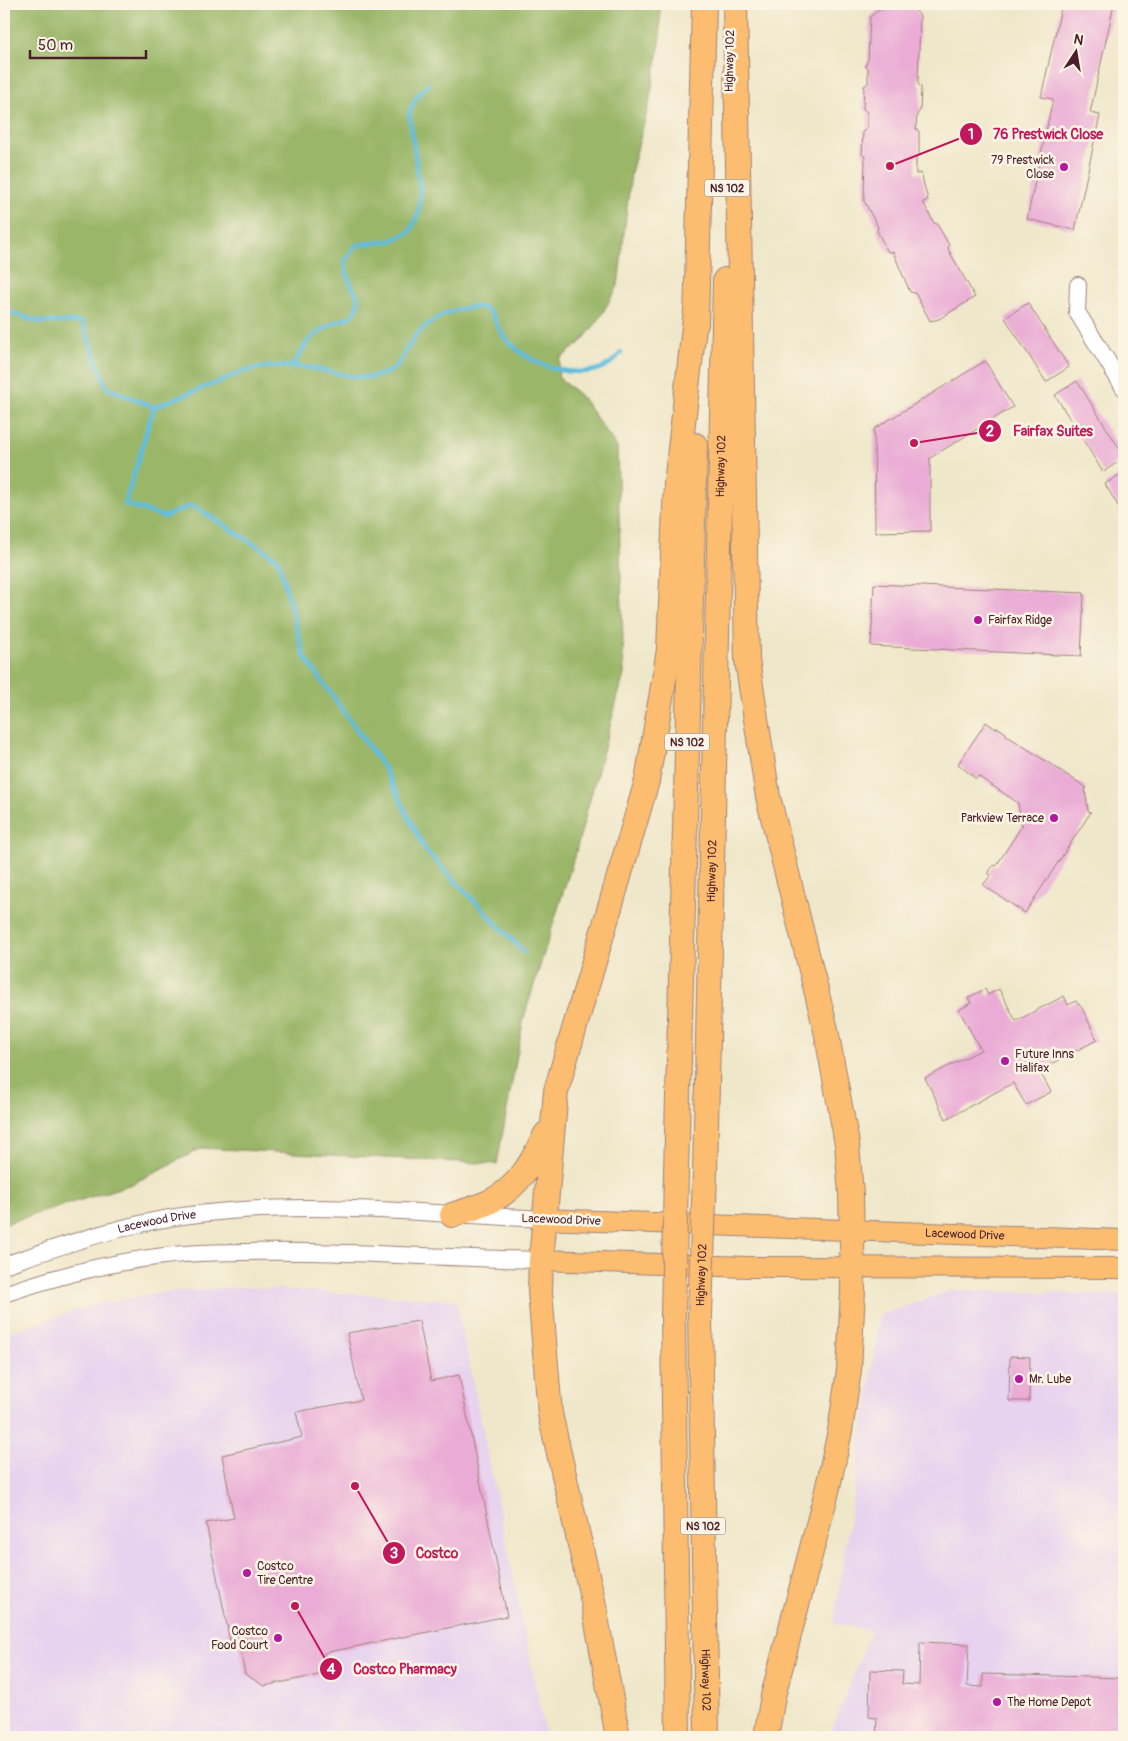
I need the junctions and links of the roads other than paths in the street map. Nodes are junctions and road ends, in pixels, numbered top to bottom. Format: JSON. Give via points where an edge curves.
{"nodes":[{"id":1,"x":704,"y":4,"type":"edge"},
{"id":2,"x":733,"y":4,"type":"edge"},
{"id":3,"x":1078,"y":286,"type":"dead end"},
{"id":4,"x":696,"y":310,"type":"junction"},
{"id":5,"x":1124,"y":388,"type":"edge"},
{"id":6,"x":552,"y":1124,"type":"junction"},
{"id":7,"x":452,"y":1215,"type":"junction"},
{"id":8,"x":543,"y":1219,"type":"junction"},
{"id":9,"x":852,"y":1230,"type":"junction"},
{"id":10,"x":1124,"y":1240,"type":"edge"},
{"id":11,"x":541,"y":1260,"type":"junction"},
{"id":12,"x":4,"y":1265,"type":"edge"},
{"id":13,"x":853,"y":1268,"type":"junction"},
{"id":14,"x":1124,"y":1268,"type":"edge"},
{"id":15,"x":4,"y":1294,"type":"edge"},
{"id":16,"x":618,"y":1737,"type":"edge"},
{"id":17,"x":678,"y":1737,"type":"edge"},
{"id":18,"x":707,"y":1737,"type":"edge"},
{"id":19,"x":766,"y":1737,"type":"edge"}],
"edges":[{"from":1,"to":4,"type":"highway","name":"Highway 102","number":"NS 102"},
{"from":2,"to":9,"type":"highway","via":[[747,660],[768,797],[828,1040],[847,1144]]},
{"from":2,"to":18,"type":"highway","name":"Highway 102","number":"NS 102","bridge":true,"via":[[700,1315]]},
{"from":3,"to":5,"type":"street","via":[[1077,312]]},
{"from":4,"to":6,"type":"highway","via":[[676,484],[669,650],[647,781],[556,1092]]},
{"from":4,"to":17,"type":"highway","name":"Highway 102","number":"NS 102","bridge":true,"via":[[673,1317]]},
{"from":6,"to":7,"type":"highway","via":[[529,1168],[507,1190],[490,1202]]},
{"from":6,"to":8,"type":"highway"},
{"from":7,"to":8,"type":"street","name":"Lacewood Drive"},
{"from":7,"to":12,"type":"street","name":"Lacewood Drive","via":[[318,1209],[251,1209],[197,1214],[134,1226]]},
{"from":8,"to":9,"type":"main road","name":"Lacewood Drive"},
{"from":8,"to":11,"type":"highway"},
{"from":9,"to":10,"type":"main road","name":"Lacewood Drive"},
{"from":9,"to":13,"type":"highway"},
{"from":11,"to":13,"type":"main road"},
{"from":11,"to":15,"type":"street","via":[[199,1253],[83,1271]]},
{"from":11,"to":16,"type":"highway","via":[[540,1291],[550,1414],[593,1601]]},
{"from":13,"to":14,"type":"main road"},
{"from":13,"to":19,"type":"highway","via":[[849,1370],[840,1431]]}]}
